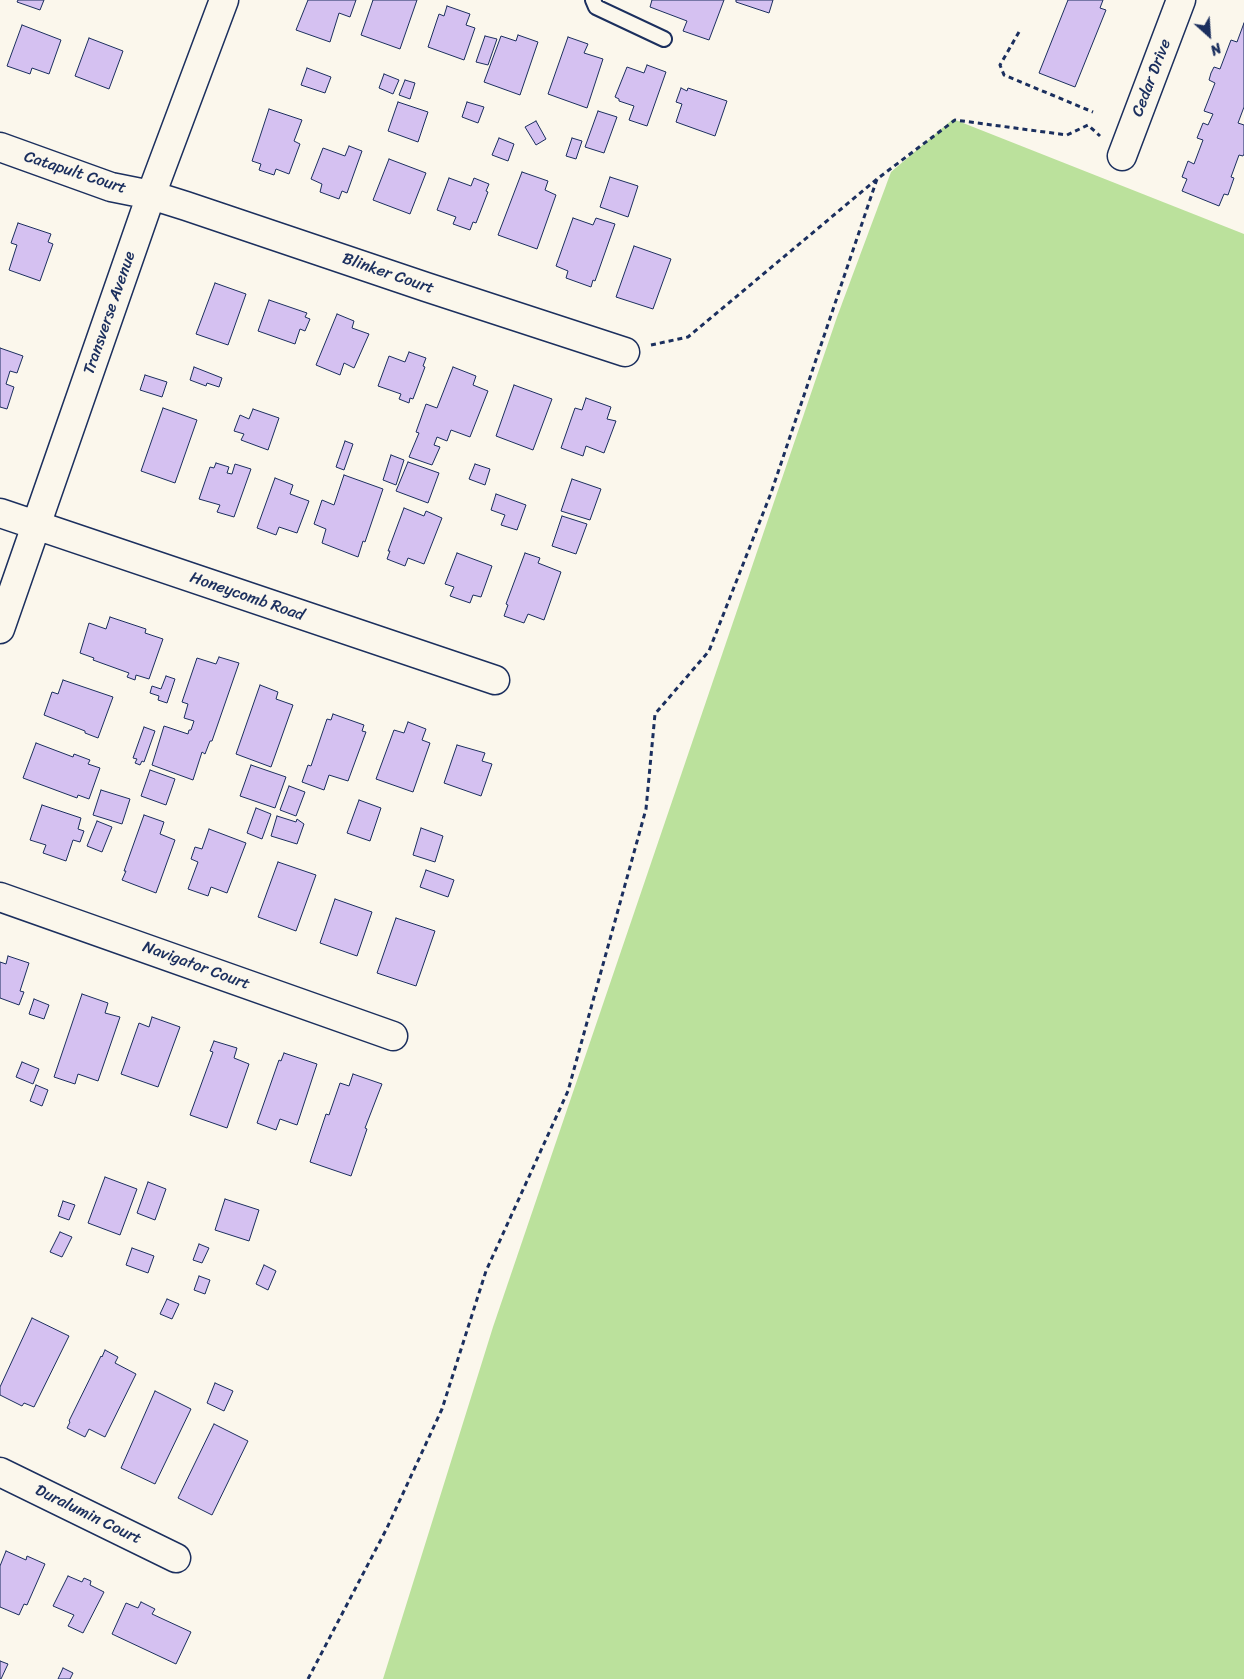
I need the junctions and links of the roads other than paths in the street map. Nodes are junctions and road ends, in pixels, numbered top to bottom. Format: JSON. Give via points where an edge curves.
{"nodes":[{"id":1,"x":224,"y":0,"type":"edge"},
{"id":2,"x":593,"y":0,"type":"edge"},
{"id":3,"x":1181,"y":0,"type":"edge"},
{"id":4,"x":664,"y":39,"type":"dead end"},
{"id":5,"x":0,"y":147,"type":"edge"},
{"id":6,"x":1122,"y":156,"type":"road end"},
{"id":7,"x":152,"y":195,"type":"junction"},
{"id":8,"x":625,"y":352,"type":"road end"},
{"id":9,"x":0,"y":514,"type":"edge"},
{"id":10,"x":35,"y":526,"type":"junction"},
{"id":11,"x":0,"y":629,"type":"edge"},
{"id":12,"x":495,"y":680,"type":"dead end"},
{"id":13,"x":0,"y":897,"type":"edge"},
{"id":14,"x":393,"y":1036,"type":"dead end"},
{"id":15,"x":0,"y":1472,"type":"edge"},
{"id":16,"x":176,"y":1558,"type":"dead end"}],
"edges":[{"from":1,"to":7,"type":"street","name":"Transverse Avenue"},
{"from":2,"to":4,"type":"lane","via":[[596,7]]},
{"from":3,"to":6,"type":"street","name":"Cedar Drive"},
{"from":5,"to":7,"type":"street","name":"Catapult Court","via":[[111,187]]},
{"from":7,"to":8,"type":"street","name":"Blinker Court"},
{"from":7,"to":10,"type":"street","name":"Transverse Avenue"},
{"from":9,"to":10,"type":"street","name":"Honeycomb Road"},
{"from":10,"to":11,"type":"street","name":"Transverse Avenue"},
{"from":10,"to":12,"type":"street","name":"Honeycomb Road"},
{"from":13,"to":14,"type":"street","name":"Navigator Court"},
{"from":15,"to":16,"type":"street","name":"Duralumin Court"}]}
